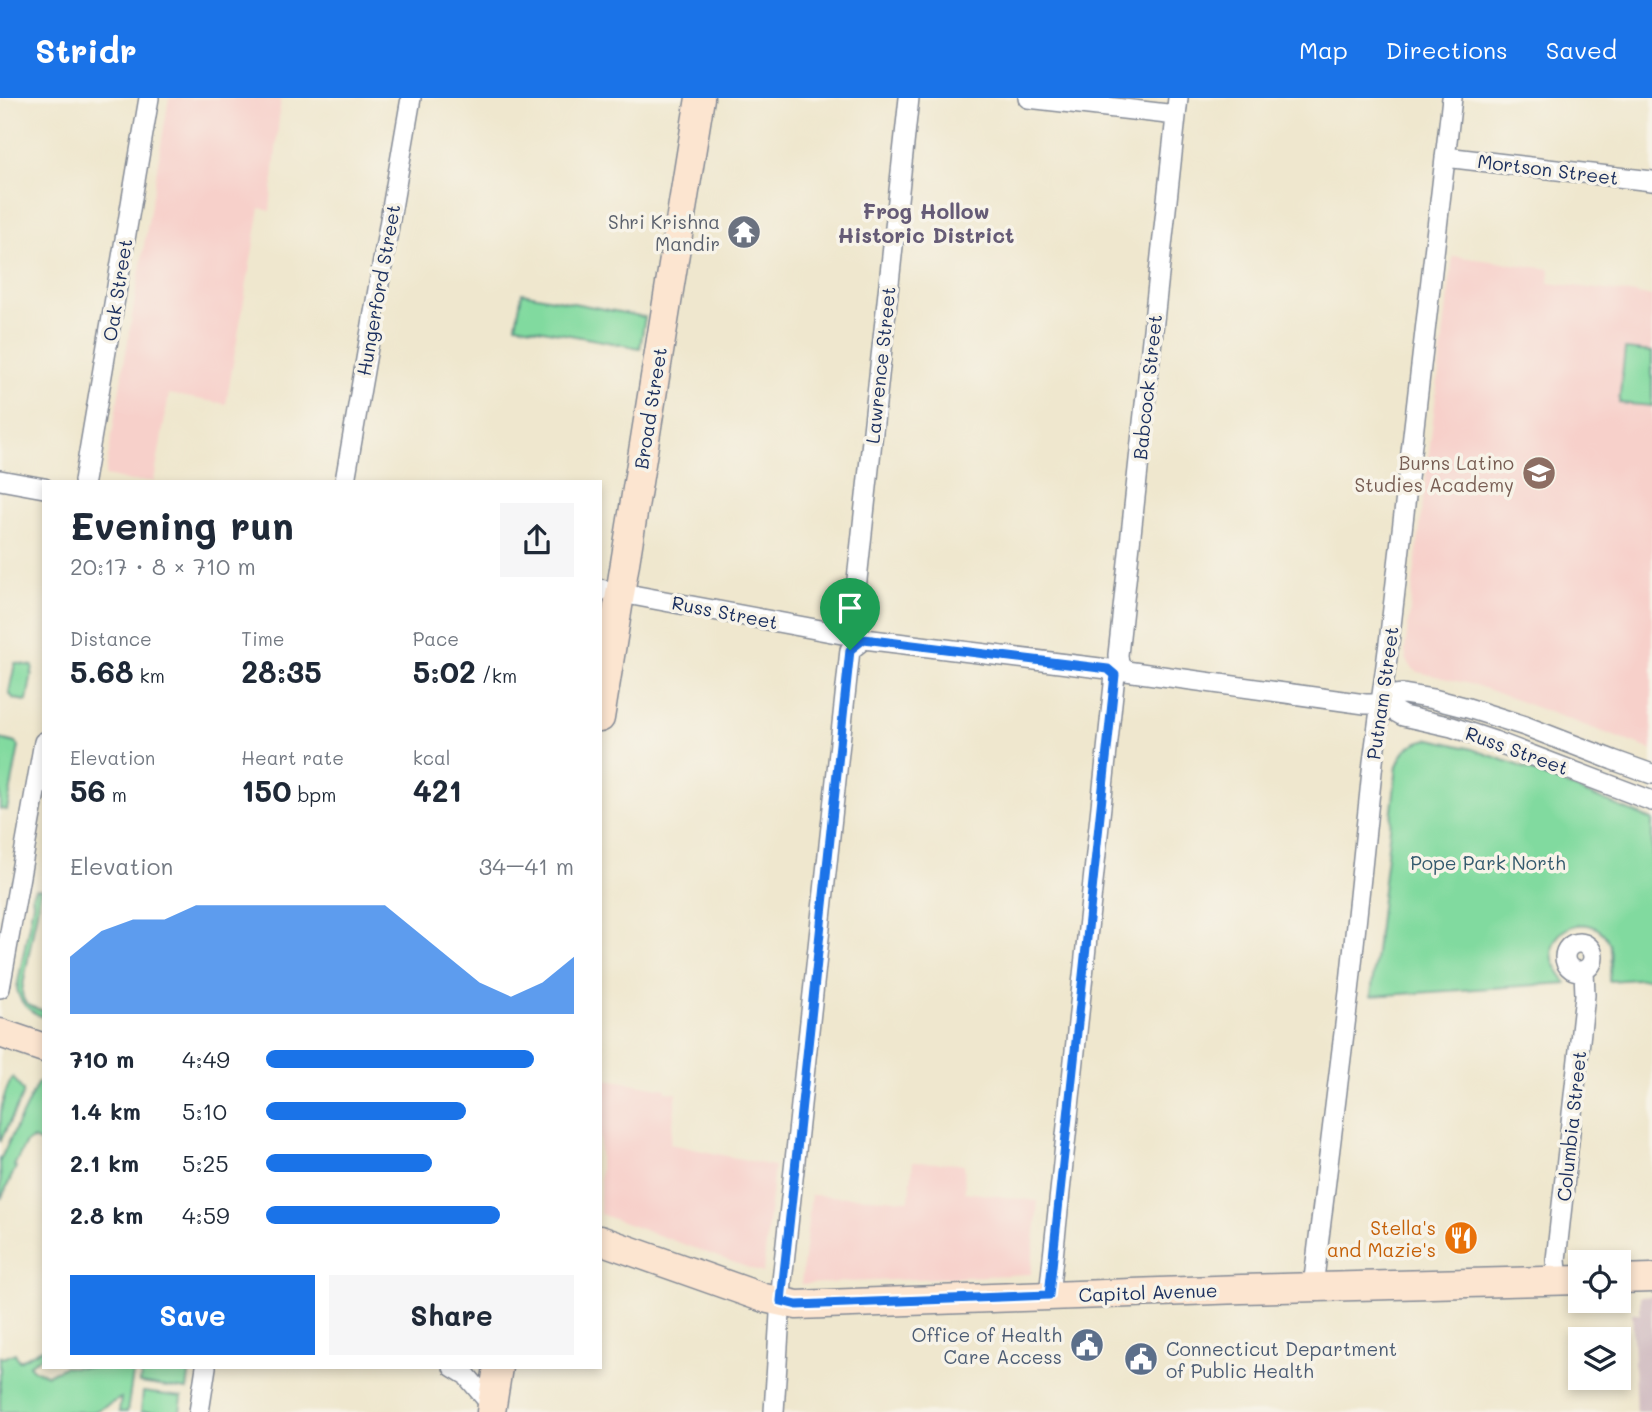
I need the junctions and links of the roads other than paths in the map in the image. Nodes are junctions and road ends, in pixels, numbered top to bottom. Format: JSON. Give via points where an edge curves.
{"nodes":[{"id":1,"x":149,"y":98,"type":"edge"},
{"id":2,"x":411,"y":98,"type":"edge"},
{"id":3,"x":700,"y":98,"type":"edge"},
{"id":4,"x":909,"y":98,"type":"edge"},
{"id":5,"x":1028,"y":98,"type":"edge"},
{"id":6,"x":1452,"y":98,"type":"edge"},
{"id":7,"x":1177,"y":107,"type":"edge"},
{"id":8,"x":1445,"y":157,"type":"junction"},
{"id":9,"x":1652,"y":181,"type":"edge"},
{"id":10,"x":0,"y":480,"type":"edge"},
{"id":11,"x":84,"y":480,"type":"edge"},
{"id":12,"x":345,"y":480,"type":"edge"},
{"id":13,"x":42,"y":488,"type":"edge"},
{"id":14,"x":610,"y":591,"type":"edge"},
{"id":15,"x":853,"y":637,"type":"junction"},
{"id":16,"x":1121,"y":675,"type":"junction"},
{"id":17,"x":602,"y":693,"type":"edge"},
{"id":18,"x":1382,"y":704,"type":"junction"},
{"id":19,"x":42,"y":753,"type":"edge"},
{"id":20,"x":1652,"y":774,"type":"edge"},
{"id":21,"x":1652,"y":801,"type":"edge"},
{"id":22,"x":1584,"y":971,"type":"dead end"},
{"id":23,"x":0,"y":988,"type":"edge"},
{"id":24,"x":0,"y":1033,"type":"edge"},
{"id":25,"x":42,"y":1047,"type":"edge"},
{"id":26,"x":602,"y":1241,"type":"edge"},
{"id":27,"x":1652,"y":1278,"type":"edge"},
{"id":28,"x":1568,"y":1279,"type":"edge"},
{"id":29,"x":1631,"y":1279,"type":"edge"},
{"id":30,"x":1568,"y":1281,"type":"edge"},
{"id":31,"x":1313,"y":1287,"type":"junction"},
{"id":32,"x":1049,"y":1295,"type":"junction"},
{"id":33,"x":781,"y":1301,"type":"junction"},
{"id":34,"x":206,"y":1369,"type":"edge"},
{"id":35,"x":456,"y":1369,"type":"edge"},
{"id":36,"x":498,"y":1369,"type":"edge"},
{"id":37,"x":492,"y":1409,"type":"edge"},
{"id":38,"x":200,"y":1412,"type":"edge"},
{"id":39,"x":774,"y":1412,"type":"edge"}],
"edges":[{"from":1,"to":11,"type":"street","name":"Oak Street"},
{"from":2,"to":12,"type":"street","name":"Hungerford Street"},
{"from":3,"to":14,"type":"main road","name":"Broad Street"},
{"from":4,"to":15,"type":"street","name":"Lawrence Street"},
{"from":5,"to":7,"type":"street"},
{"from":6,"to":8,"type":"street","name":"Putnam Street"},
{"from":7,"to":16,"type":"street","name":"Babcock Street","via":[[1118,656]]},
{"from":8,"to":9,"type":"street","name":"Mortson Street"},
{"from":8,"to":18,"type":"street","name":"Putnam Street"},
{"from":10,"to":13,"type":"street"},
{"from":14,"to":15,"type":"street","name":"Russ Street"},
{"from":14,"to":17,"type":"main road","name":"Broad Street"},
{"from":15,"to":16,"type":"street","name":"Russ Street","via":[[1108,669]]},
{"from":15,"to":33,"type":"street","name":"Lawrence Street"},
{"from":16,"to":18,"type":"street","name":"Russ Street"},
{"from":16,"to":32,"type":"street","name":"Babcock Street"},
{"from":18,"to":20,"type":"street","name":"Russ Street","via":[[1406,694],[1459,705]]},
{"from":18,"to":21,"type":"street","name":"Russ Street","via":[[1403,716],[1484,737]]},
{"from":18,"to":31,"type":"street","name":"Putnam Street"},
{"from":19,"to":23,"type":"street"},
{"from":22,"to":28,"type":"street","name":"Columbia Street","via":[[1556,1260]]},
{"from":24,"to":25,"type":"main road"},
{"from":26,"to":33,"type":"main road","name":"Capitol Avenue"},
{"from":27,"to":29,"type":"main road"},
{"from":30,"to":31,"type":"main road","name":"Capitol Avenue"},
{"from":31,"to":32,"type":"main road","name":"Capitol Avenue"},
{"from":32,"to":33,"type":"main road","name":"Capitol Avenue","via":[[797,1305]]},
{"from":33,"to":39,"type":"street","name":"Lawrence Street"},
{"from":34,"to":38,"type":"street"},
{"from":35,"to":37,"type":"street"},
{"from":36,"to":37,"type":"main road"}]}
